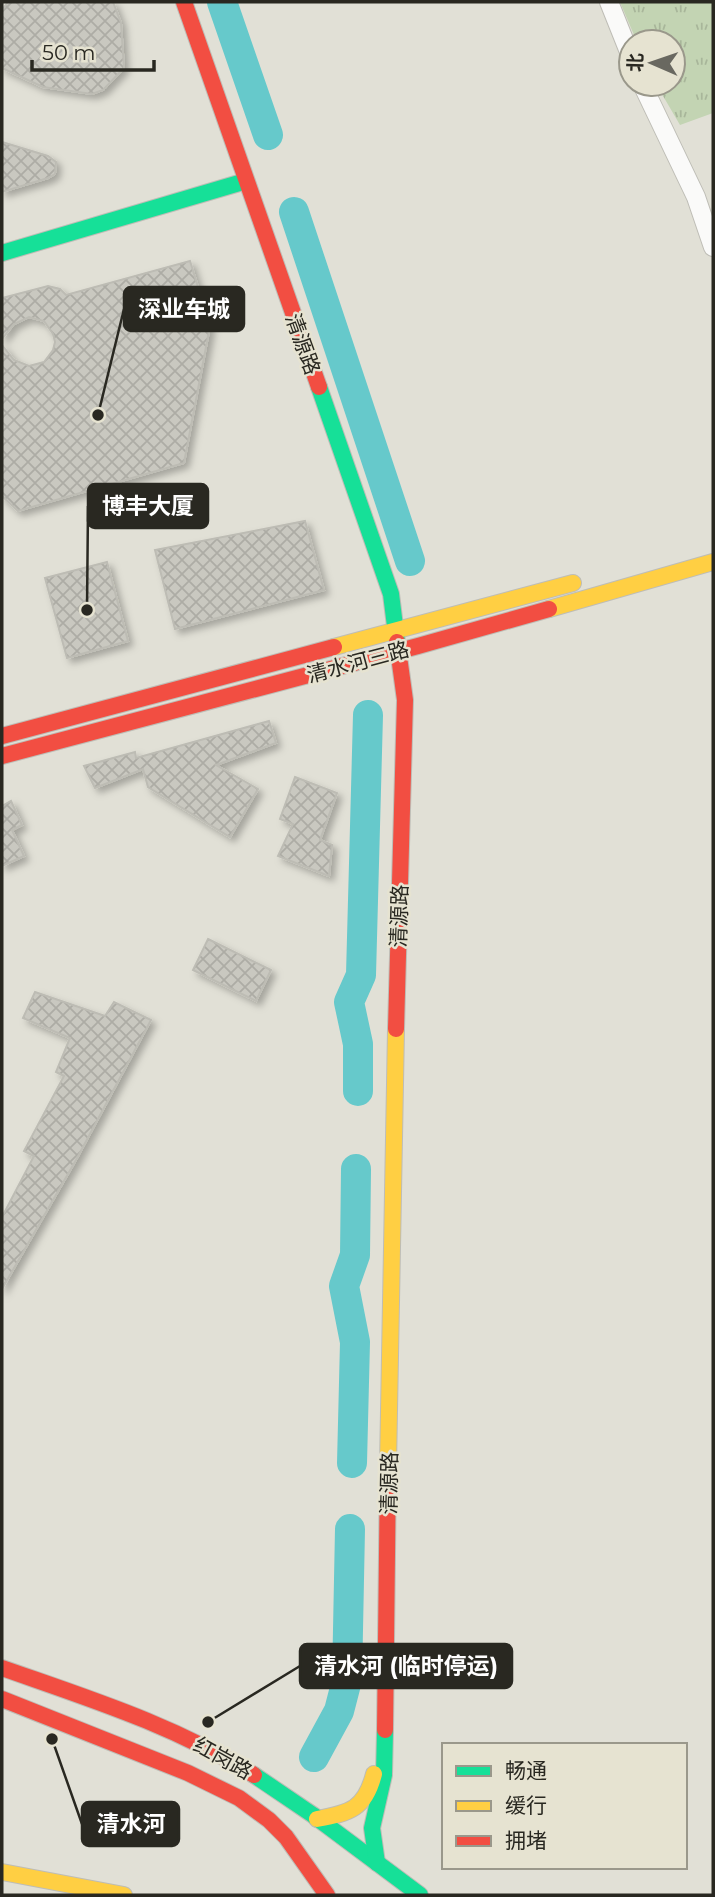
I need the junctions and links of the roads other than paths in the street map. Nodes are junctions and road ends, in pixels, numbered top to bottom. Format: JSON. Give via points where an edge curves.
{"nodes":[{"id":1,"x":175,"y":2,"type":"edge"},
{"id":2,"x":184,"y":2,"type":"edge"},
{"id":3,"x":609,"y":2,"type":"edge"},
{"id":4,"x":619,"y":28,"type":"edge"},
{"id":5,"x":649,"y":98,"type":"edge"},
{"id":6,"x":242,"y":182,"type":"junction"},
{"id":7,"x":713,"y":247,"type":"edge"},
{"id":8,"x":2,"y":253,"type":"edge"},
{"id":9,"x":709,"y":555,"type":"edge"},
{"id":10,"x":671,"y":557,"type":"dead end"},
{"id":11,"x":593,"y":578,"type":"dead end"},
{"id":12,"x":391,"y":632,"type":"junction"},
{"id":13,"x":394,"y":652,"type":"junction"},
{"id":14,"x":2,"y":736,"type":"edge"},
{"id":15,"x":2,"y":756,"type":"edge"},
{"id":16,"x":2,"y":1668,"type":"edge"},
{"id":17,"x":2,"y":1699,"type":"edge"},
{"id":18,"x":317,"y":1819,"type":"junction"},
{"id":19,"x":377,"y":1863,"type":"junction"},
{"id":20,"x":2,"y":1872,"type":"edge"},
{"id":21,"x":117,"y":1894,"type":"edge"},
{"id":22,"x":327,"y":1895,"type":"edge"},
{"id":23,"x":420,"y":1895,"type":"edge"}],
"edges":[{"from":1,"to":6,"type":"main road","name":"清源路"},
{"from":2,"to":6,"type":"main road","name":"清源路"},
{"from":3,"to":4,"type":"street"},
{"from":5,"to":7,"type":"street","via":[[696,197]]},
{"from":6,"to":8,"type":"main road"},
{"from":6,"to":12,"type":"main road","name":"清源路","via":[[390,594]]},
{"from":9,"to":10,"type":"main road","name":"清水河三路"},
{"from":9,"to":13,"type":"main road","name":"清水河三路"},
{"from":11,"to":12,"type":"main road","name":"清水河三路"},
{"from":12,"to":13,"type":"main road","name":"清源路"},
{"from":12,"to":14,"type":"main road","name":"清水河三路"},
{"from":13,"to":15,"type":"main road","name":"清水河三路"},
{"from":13,"to":18,"type":"main road","name":"清源路","via":[[374,1772],[369,1794],[346,1814]]},
{"from":13,"to":19,"type":"main road","name":"清源路","via":[[405,699],[393,1129],[384,1775],[371,1823]]},
{"from":16,"to":18,"type":"main road","name":"红岗路","via":[[172,1731],[237,1765]]},
{"from":17,"to":22,"type":"main road","name":"红岗路","via":[[228,1793],[286,1836]]},
{"from":18,"to":19,"type":"main road","name":"红岗路"},
{"from":19,"to":23,"type":"main road","name":"红岗路"},
{"from":20,"to":21,"type":"main road"}]}
